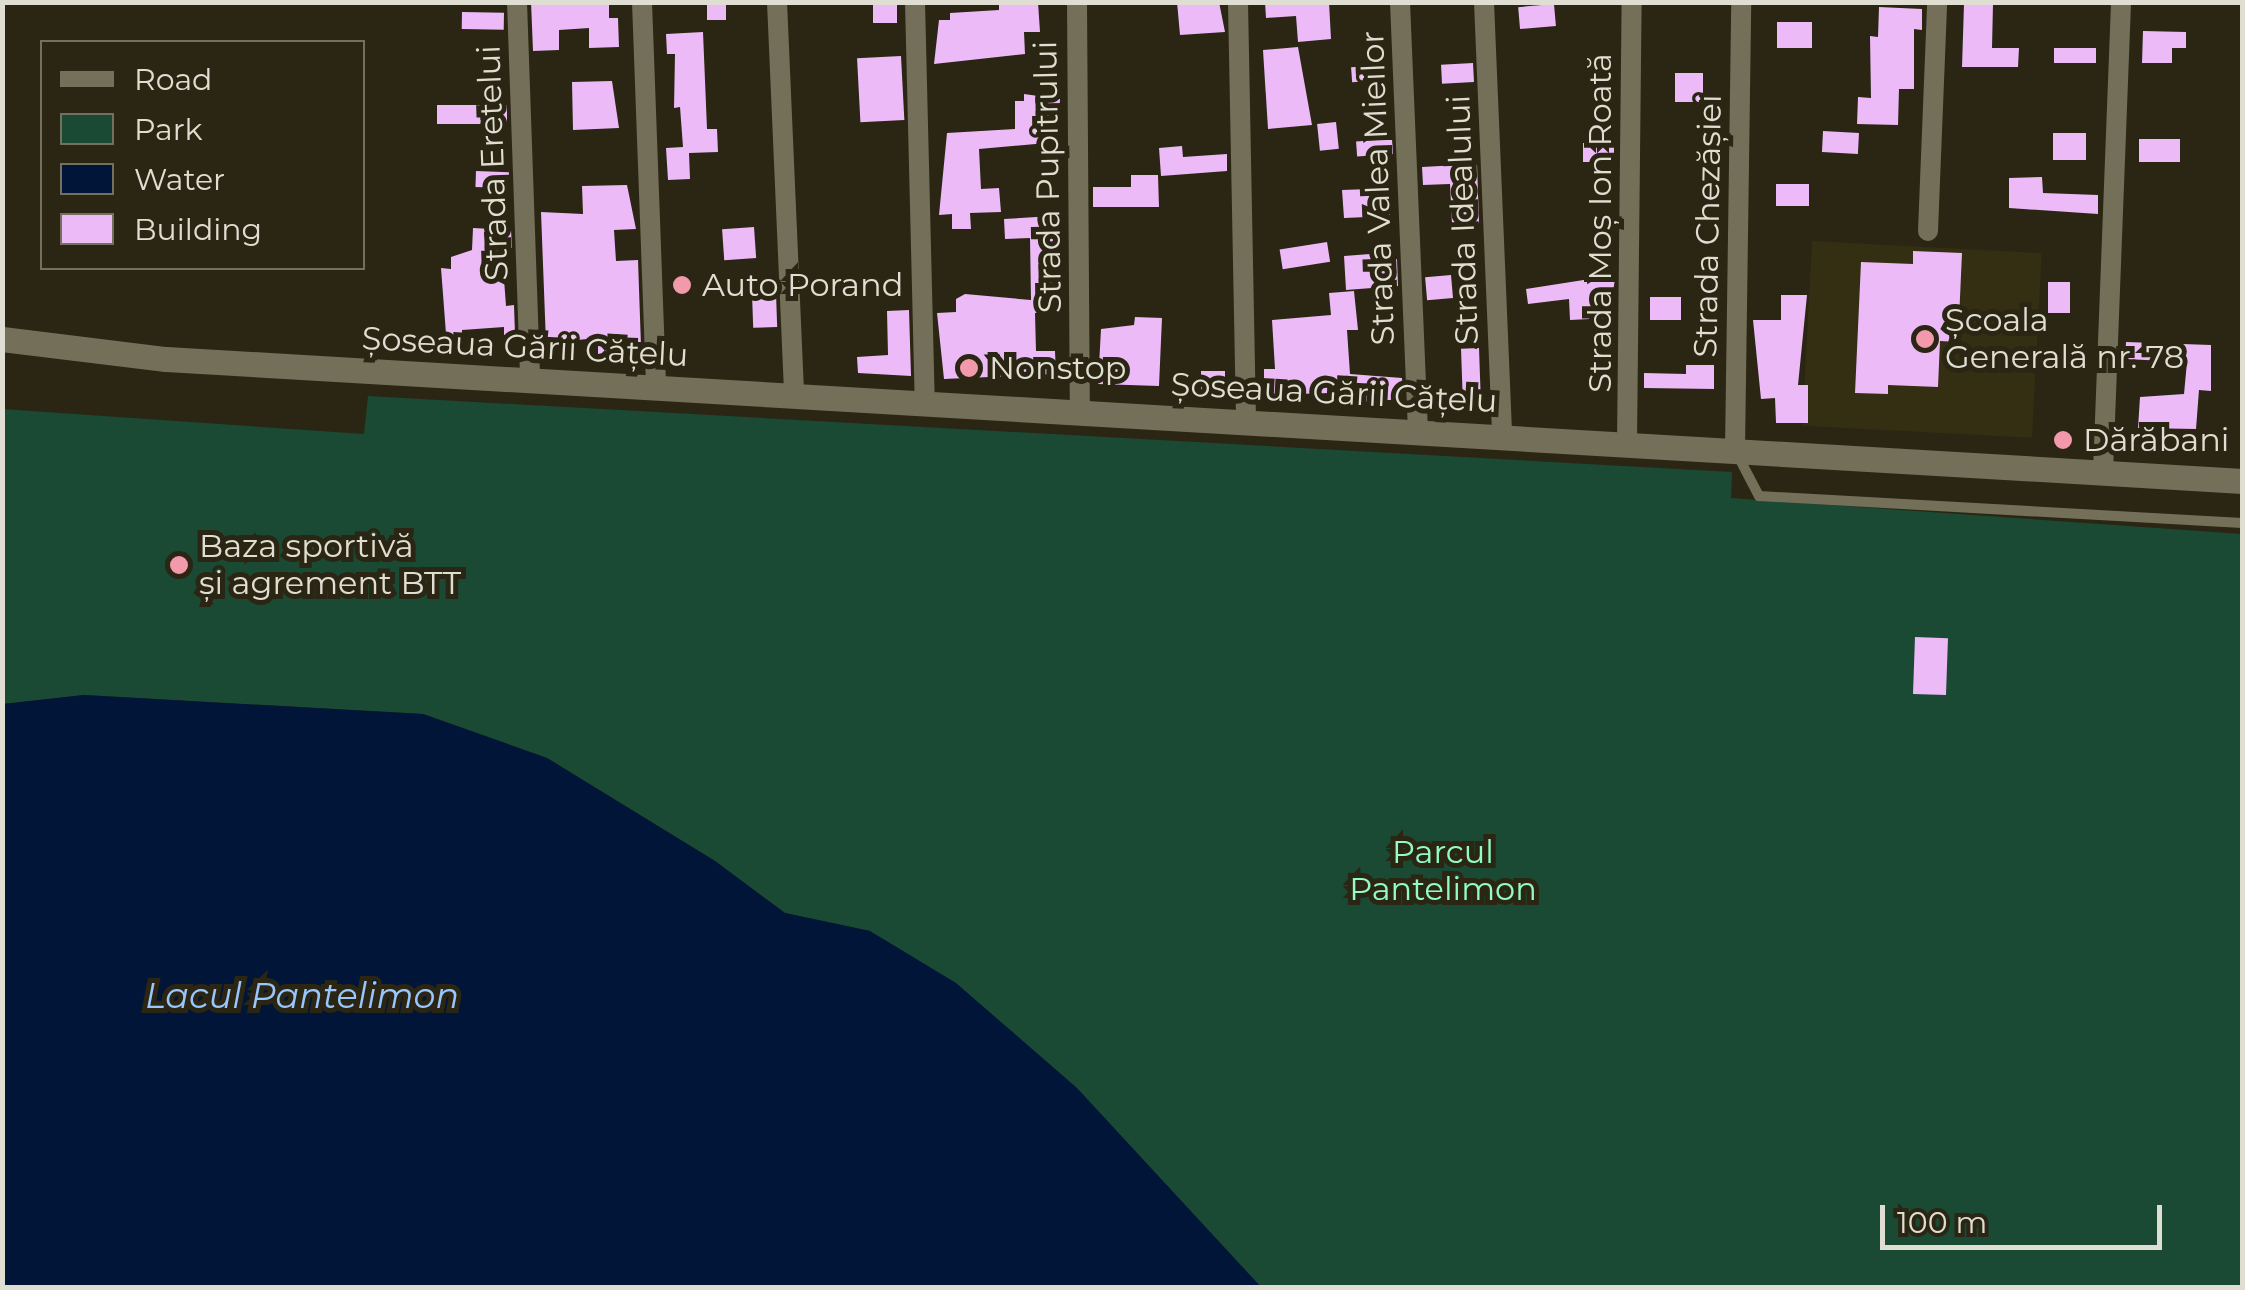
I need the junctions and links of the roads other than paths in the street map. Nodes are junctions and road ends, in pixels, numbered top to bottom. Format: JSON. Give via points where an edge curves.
{"nodes":[{"id":1,"x":517,"y":2,"type":"edge"},
{"id":2,"x":642,"y":2,"type":"edge"},
{"id":3,"x":777,"y":2,"type":"edge"},
{"id":4,"x":914,"y":2,"type":"edge"},
{"id":5,"x":1076,"y":2,"type":"edge"},
{"id":6,"x":1238,"y":2,"type":"edge"},
{"id":7,"x":1400,"y":2,"type":"edge"},
{"id":8,"x":1484,"y":2,"type":"edge"},
{"id":9,"x":1632,"y":2,"type":"edge"},
{"id":10,"x":1741,"y":2,"type":"edge"},
{"id":11,"x":1937,"y":2,"type":"edge"},
{"id":12,"x":2121,"y":2,"type":"edge"},
{"id":13,"x":1928,"y":231,"type":"dead end"},
{"id":14,"x":2,"y":339,"type":"edge"},
{"id":15,"x":530,"y":380,"type":"junction"},
{"id":16,"x":656,"y":388,"type":"junction"},
{"id":17,"x":794,"y":396,"type":"junction"},
{"id":18,"x":926,"y":402,"type":"junction"},
{"id":19,"x":1080,"y":412,"type":"junction"},
{"id":20,"x":1246,"y":420,"type":"junction"},
{"id":21,"x":1418,"y":430,"type":"junction"},
{"id":22,"x":1502,"y":436,"type":"junction"},
{"id":23,"x":1627,"y":443,"type":"junction"},
{"id":24,"x":1735,"y":450,"type":"junction"},
{"id":25,"x":2103,"y":472,"type":"junction"},
{"id":26,"x":2242,"y":481,"type":"edge"},
{"id":27,"x":2242,"y":524,"type":"edge"}],
"edges":[{"from":1,"to":15,"type":"street","name":"Strada Eretelui"},
{"from":2,"to":16,"type":"street"},
{"from":3,"to":17,"type":"street"},
{"from":4,"to":18,"type":"street"},
{"from":5,"to":19,"type":"street","name":"Strada Pupitrului"},
{"from":6,"to":20,"type":"street"},
{"from":7,"to":21,"type":"street","name":"Strada Valea Mieilor"},
{"from":8,"to":22,"type":"street","name":"Strada Idealului"},
{"from":9,"to":23,"type":"street","name":"Strada Moș Ion Roată"},
{"from":10,"to":24,"type":"street","name":"Strada Chezășiei"},
{"from":11,"to":13,"type":"street"},
{"from":12,"to":25,"type":"street"},
{"from":14,"to":15,"type":"main road","name":"Șoseaua Gării Cățelu","via":[[118,356]]},
{"from":15,"to":16,"type":"main road","name":"Șoseaua Gării Cățelu"},
{"from":16,"to":17,"type":"main road","name":"Șoseaua Gării Cățelu"},
{"from":17,"to":18,"type":"main road","name":"Șoseaua Gării Cățelu"},
{"from":18,"to":19,"type":"main road","name":"Șoseaua Gării Cățelu"},
{"from":19,"to":20,"type":"main road","name":"Șoseaua Gării Cățelu"},
{"from":20,"to":21,"type":"main road","name":"Șoseaua Gării Cățelu"},
{"from":21,"to":22,"type":"main road","name":"Șoseaua Gării Cățelu"},
{"from":22,"to":23,"type":"main road","name":"Șoseaua Gării Cățelu"},
{"from":23,"to":24,"type":"main road","name":"Șoseaua Gării Cățelu"},
{"from":24,"to":25,"type":"main road","name":"Șoseaua Gării Cățelu"},
{"from":24,"to":27,"type":"lane","via":[[1759,496]]},
{"from":25,"to":26,"type":"main road","name":"Șoseaua Gării Cățelu"}]}
